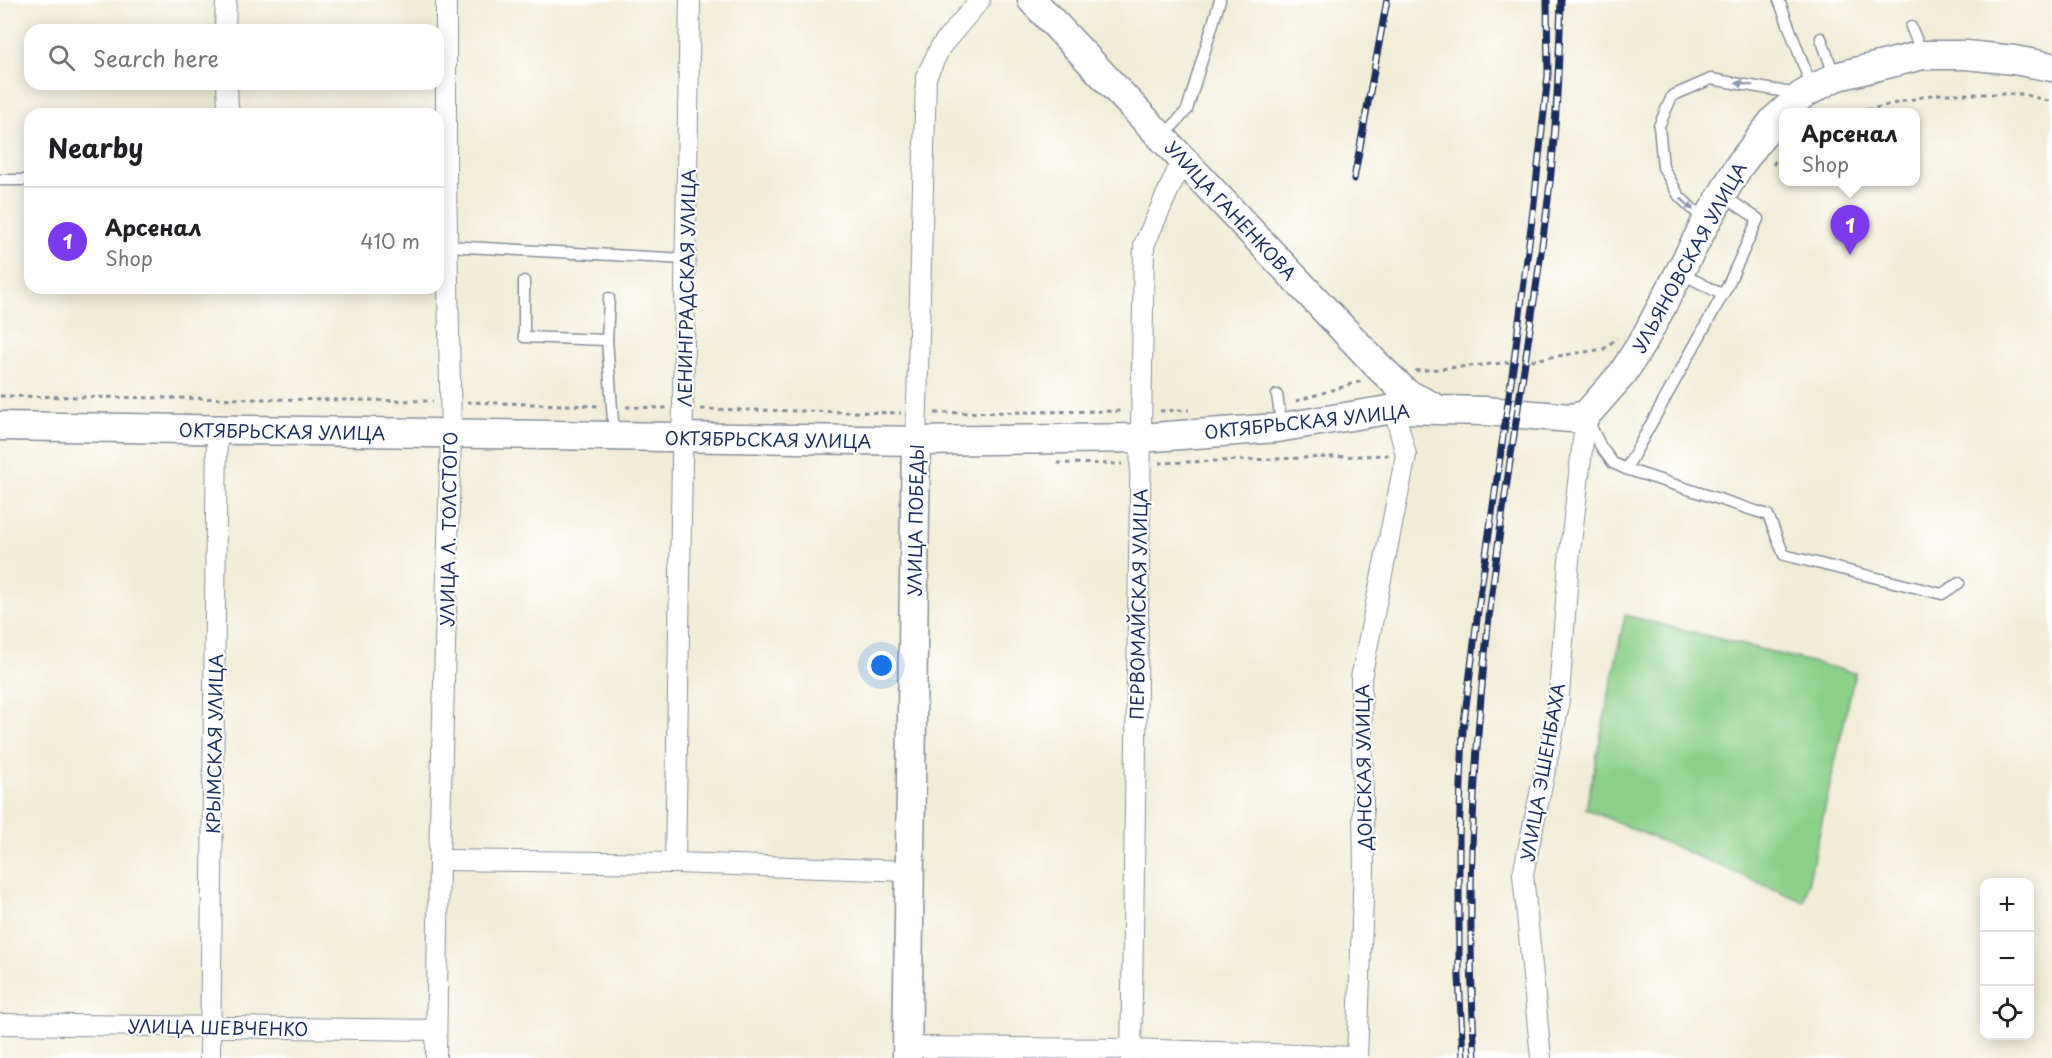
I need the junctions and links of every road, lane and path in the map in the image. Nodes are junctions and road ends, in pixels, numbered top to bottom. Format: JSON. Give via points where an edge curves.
{"nodes":[{"id":1,"x":226,"y":0,"type":"edge"},
{"id":2,"x":446,"y":0,"type":"edge"},
{"id":3,"x":690,"y":0,"type":"edge"},
{"id":4,"x":980,"y":0,"type":"edge"},
{"id":5,"x":1032,"y":0,"type":"edge"},
{"id":6,"x":1220,"y":0,"type":"edge"},
{"id":7,"x":1779,"y":0,"type":"edge"},
{"id":8,"x":225,"y":24,"type":"edge"},
{"id":9,"x":1911,"y":27,"type":"dead end"},
{"id":10,"x":1821,"y":38,"type":"dead end"},
{"id":11,"x":1923,"y":55,"type":"junction"},
{"id":12,"x":2052,"y":67,"type":"edge"},
{"id":13,"x":1816,"y":87,"type":"junction"},
{"id":14,"x":227,"y":90,"type":"edge"},
{"id":15,"x":2052,"y":102,"type":"edge"},
{"id":16,"x":228,"y":108,"type":"edge"},
{"id":17,"x":444,"y":108,"type":"edge"},
{"id":18,"x":1789,"y":108,"type":"edge"},
{"id":19,"x":1875,"y":108,"type":"edge"},
{"id":20,"x":1779,"y":116,"type":"edge"},
{"id":21,"x":1163,"y":137,"type":"junction"},
{"id":22,"x":1779,"y":155,"type":"edge"},
{"id":23,"x":1183,"y":158,"type":"junction"},
{"id":24,"x":1773,"y":165,"type":"dead end"},
{"id":25,"x":0,"y":180,"type":"edge"},
{"id":26,"x":24,"y":180,"type":"edge"},
{"id":27,"x":1722,"y":195,"type":"junction"},
{"id":28,"x":444,"y":208,"type":"edge"},
{"id":29,"x":1706,"y":222,"type":"junction"},
{"id":30,"x":447,"y":246,"type":"junction"},
{"id":31,"x":686,"y":259,"type":"junction"},
{"id":32,"x":1680,"y":273,"type":"junction"},
{"id":33,"x":524,"y":281,"type":"dead end"},
{"id":34,"x":1723,"y":295,"type":"junction"},
{"id":35,"x":609,"y":298,"type":"dead end"},
{"id":36,"x":1620,"y":335,"type":"dead end"},
{"id":37,"x":607,"y":340,"type":"junction"},
{"id":38,"x":1386,"y":374,"type":"junction"},
{"id":39,"x":0,"y":396,"type":"edge"},
{"id":40,"x":451,"y":402,"type":"junction"},
{"id":41,"x":612,"y":406,"type":"junction"},
{"id":42,"x":684,"y":408,"type":"junction"},
{"id":43,"x":1279,"y":409,"type":"junction"},
{"id":44,"x":1394,"y":409,"type":"junction"},
{"id":45,"x":1438,"y":409,"type":"junction"},
{"id":46,"x":1200,"y":410,"type":"dead end"},
{"id":47,"x":916,"y":413,"type":"junction"},
{"id":48,"x":1586,"y":415,"type":"junction"},
{"id":49,"x":1140,"y":424,"type":"junction"},
{"id":50,"x":0,"y":426,"type":"edge"},
{"id":51,"x":218,"y":430,"type":"junction"},
{"id":52,"x":451,"y":434,"type":"junction"},
{"id":53,"x":614,"y":436,"type":"junction"},
{"id":54,"x":683,"y":437,"type":"junction"},
{"id":55,"x":916,"y":441,"type":"junction"},
{"id":56,"x":1626,"y":469,"type":"junction"},
{"id":57,"x":1959,"y":583,"type":"dead end"},
{"id":58,"x":439,"y":860,"type":"junction"},
{"id":59,"x":675,"y":863,"type":"junction"},
{"id":60,"x":909,"y":871,"type":"junction"},
{"id":61,"x":0,"y":1024,"type":"edge"},
{"id":62,"x":210,"y":1027,"type":"junction"},
{"id":63,"x":436,"y":1030,"type":"junction"},
{"id":64,"x":907,"y":1053,"type":"edge"},
{"id":65,"x":1131,"y":1054,"type":"edge"},
{"id":66,"x":210,"y":1058,"type":"edge"},
{"id":67,"x":436,"y":1058,"type":"edge"},
{"id":68,"x":1357,"y":1058,"type":"edge"},
{"id":69,"x":1541,"y":1058,"type":"edge"}],
"edges":[{"from":1,"to":8,"type":"street"},
{"from":2,"to":17,"type":"street","name":"УЛИЦА Л. ТОЛСТОГО"},
{"from":3,"to":31,"type":"street","name":"ЛЕНИНГРАДСКАЯ УЛИЦА"},
{"from":4,"to":47,"type":"street","name":"УЛИЦА ПОБЕДЫ","via":[[941,46],[926,77]]},
{"from":5,"to":21,"type":"main road","name":"УЛИЦА ГАНЕНКОВА"},
{"from":6,"to":21,"type":"lane","via":[[1187,110]]},
{"from":7,"to":13,"type":"lane"},
{"from":9,"to":11,"type":"lane"},
{"from":10,"to":13,"type":"lane"},
{"from":11,"to":12,"type":"main road","name":"УЛЬЯНОВСКАЯ УЛИЦА","via":[[1966,55]]},
{"from":11,"to":13,"type":"main road","name":"УЛЬЯНОВСКАЯ УЛИЦА"},
{"from":13,"to":18,"type":"main road","name":"УЛЬЯНОВСКАЯ УЛИЦА"},
{"from":13,"to":29,"type":"lane","one_way":true,"via":[[1783,90],[1711,79],[1672,96],[1659,126],[1663,167],[1679,196]]},
{"from":14,"to":16,"type":"street"},
{"from":15,"to":19,"type":"path","via":[[2023,94],[1935,94]]},
{"from":20,"to":27,"type":"main road","name":"УЛЬЯНОВСКАЯ УЛИЦА","via":[[1739,166]]},
{"from":21,"to":23,"type":"main road","name":"УЛИЦА ГАНЕНКОВА"},
{"from":22,"to":24,"type":"path"},
{"from":23,"to":38,"type":"main road","name":"УЛИЦА ГАНЕНКОВА"},
{"from":23,"to":49,"type":"street","name":"ПЕРВОМАЙСКАЯ УЛИЦА","via":[[1144,245]]},
{"from":25,"to":26,"type":"lane"},
{"from":27,"to":29,"type":"main road","name":"УЛЬЯНОВСКАЯ УЛИЦА"},
{"from":27,"to":34,"type":"lane","via":[[1758,219]]},
{"from":28,"to":30,"type":"street","name":"УЛИЦА Л. ТОЛСТОГО"},
{"from":29,"to":32,"type":"main road","name":"УЛЬЯНОВСКАЯ УЛИЦА"},
{"from":30,"to":31,"type":"lane"},
{"from":30,"to":40,"type":"street","name":"УЛИЦА Л. ТОЛСТОГО"},
{"from":31,"to":42,"type":"street","name":"ЛЕНИНГРАДСКАЯ УЛИЦА"},
{"from":32,"to":34,"type":"lane"},
{"from":32,"to":48,"type":"main road","name":"УЛЬЯНОВСКАЯ УЛИЦА","via":[[1623,373]]},
{"from":33,"to":37,"type":"lane","via":[[524,337]]},
{"from":34,"to":56,"type":"lane"},
{"from":35,"to":37,"type":"lane"},
{"from":36,"to":38,"type":"path","via":[[1604,349]]},
{"from":37,"to":41,"type":"lane"},
{"from":38,"to":43,"type":"path"},
{"from":38,"to":45,"type":"main road","name":"УЛИЦА ГАНЕНКОВА","via":[[1406,393]]},
{"from":39,"to":40,"type":"path"},
{"from":40,"to":41,"type":"path"},
{"from":40,"to":52,"type":"street","name":"УЛИЦА Л. ТОЛСТОГО"},
{"from":41,"to":42,"type":"path"},
{"from":41,"to":53,"type":"lane"},
{"from":42,"to":47,"type":"path"},
{"from":42,"to":54,"type":"street","name":"ЛЕНИНГРАДСКАЯ УЛИЦА"},
{"from":43,"to":44,"type":"main road","name":"ОКТЯБРЬСКАЯ УЛИЦА"},
{"from":43,"to":49,"type":"main road","name":"ОКТЯБРЬСКАЯ УЛИЦА"},
{"from":44,"to":45,"type":"main road","name":"ОКТЯБРЬСКАЯ УЛИЦА"},
{"from":44,"to":68,"type":"street","name":"ДОНСКАЯ УЛИЦА","via":[[1406,455],[1361,678],[1364,869]]},
{"from":45,"to":48,"type":"main road","name":"ОКТЯБРЬСКАЯ УЛИЦА","via":[[1571,418]]},
{"from":46,"to":49,"type":"path"},
{"from":47,"to":49,"type":"path"},
{"from":47,"to":55,"type":"street","name":"УЛИЦА ПОБЕДЫ"},
{"from":48,"to":56,"type":"lane","via":[[1601,447],[1613,463]]},
{"from":48,"to":69,"type":"street","name":"УЛИЦА ЭШЕНБАХА","via":[[1557,709],[1523,874]]},
{"from":49,"to":55,"type":"main road","name":"ОКТЯБРЬСКАЯ УЛИЦА"},
{"from":49,"to":65,"type":"street","name":"ПЕРВОМАЙСКАЯ УЛИЦА"},
{"from":50,"to":51,"type":"main road","name":"ОКТЯБРЬСКАЯ УЛИЦА"},
{"from":51,"to":52,"type":"main road","name":"ОКТЯБРЬСКАЯ УЛИЦА"},
{"from":51,"to":62,"type":"street","name":"КРЫМСКАЯ УЛИЦА"},
{"from":52,"to":53,"type":"main road","name":"ОКТЯБРЬСКАЯ УЛИЦА"},
{"from":52,"to":58,"type":"street","name":"УЛИЦА Л. ТОЛСТОГО"},
{"from":53,"to":54,"type":"main road","name":"ОКТЯБРЬСКАЯ УЛИЦА"},
{"from":54,"to":55,"type":"main road","name":"ОКТЯБРЬСКАЯ УЛИЦА"},
{"from":54,"to":59,"type":"street","name":"ЛЕНИНГРАДСКАЯ УЛИЦА"},
{"from":55,"to":60,"type":"main road","name":"УЛИЦА ПОБЕДЫ"},
{"from":56,"to":57,"type":"lane","via":[[1768,515],[1784,555],[1942,594]]},
{"from":58,"to":59,"type":"street"},
{"from":58,"to":63,"type":"street","name":"УЛИЦА Л. ТОЛСТОГО"},
{"from":59,"to":60,"type":"street"},
{"from":60,"to":64,"type":"main road","name":"УЛИЦА ПОБЕДЫ"},
{"from":61,"to":62,"type":"street","name":"УЛИЦА ШЕВЧЕНКО"},
{"from":62,"to":63,"type":"street","name":"УЛИЦА ШЕВЧЕНКО"},
{"from":62,"to":66,"type":"street","name":"КРЫМСКАЯ УЛИЦА"},
{"from":63,"to":67,"type":"street","name":"УЛИЦА Л. ТОЛСТОГО"},
{"from":64,"to":65,"type":"street"},
{"from":65,"to":68,"type":"street"}]}
